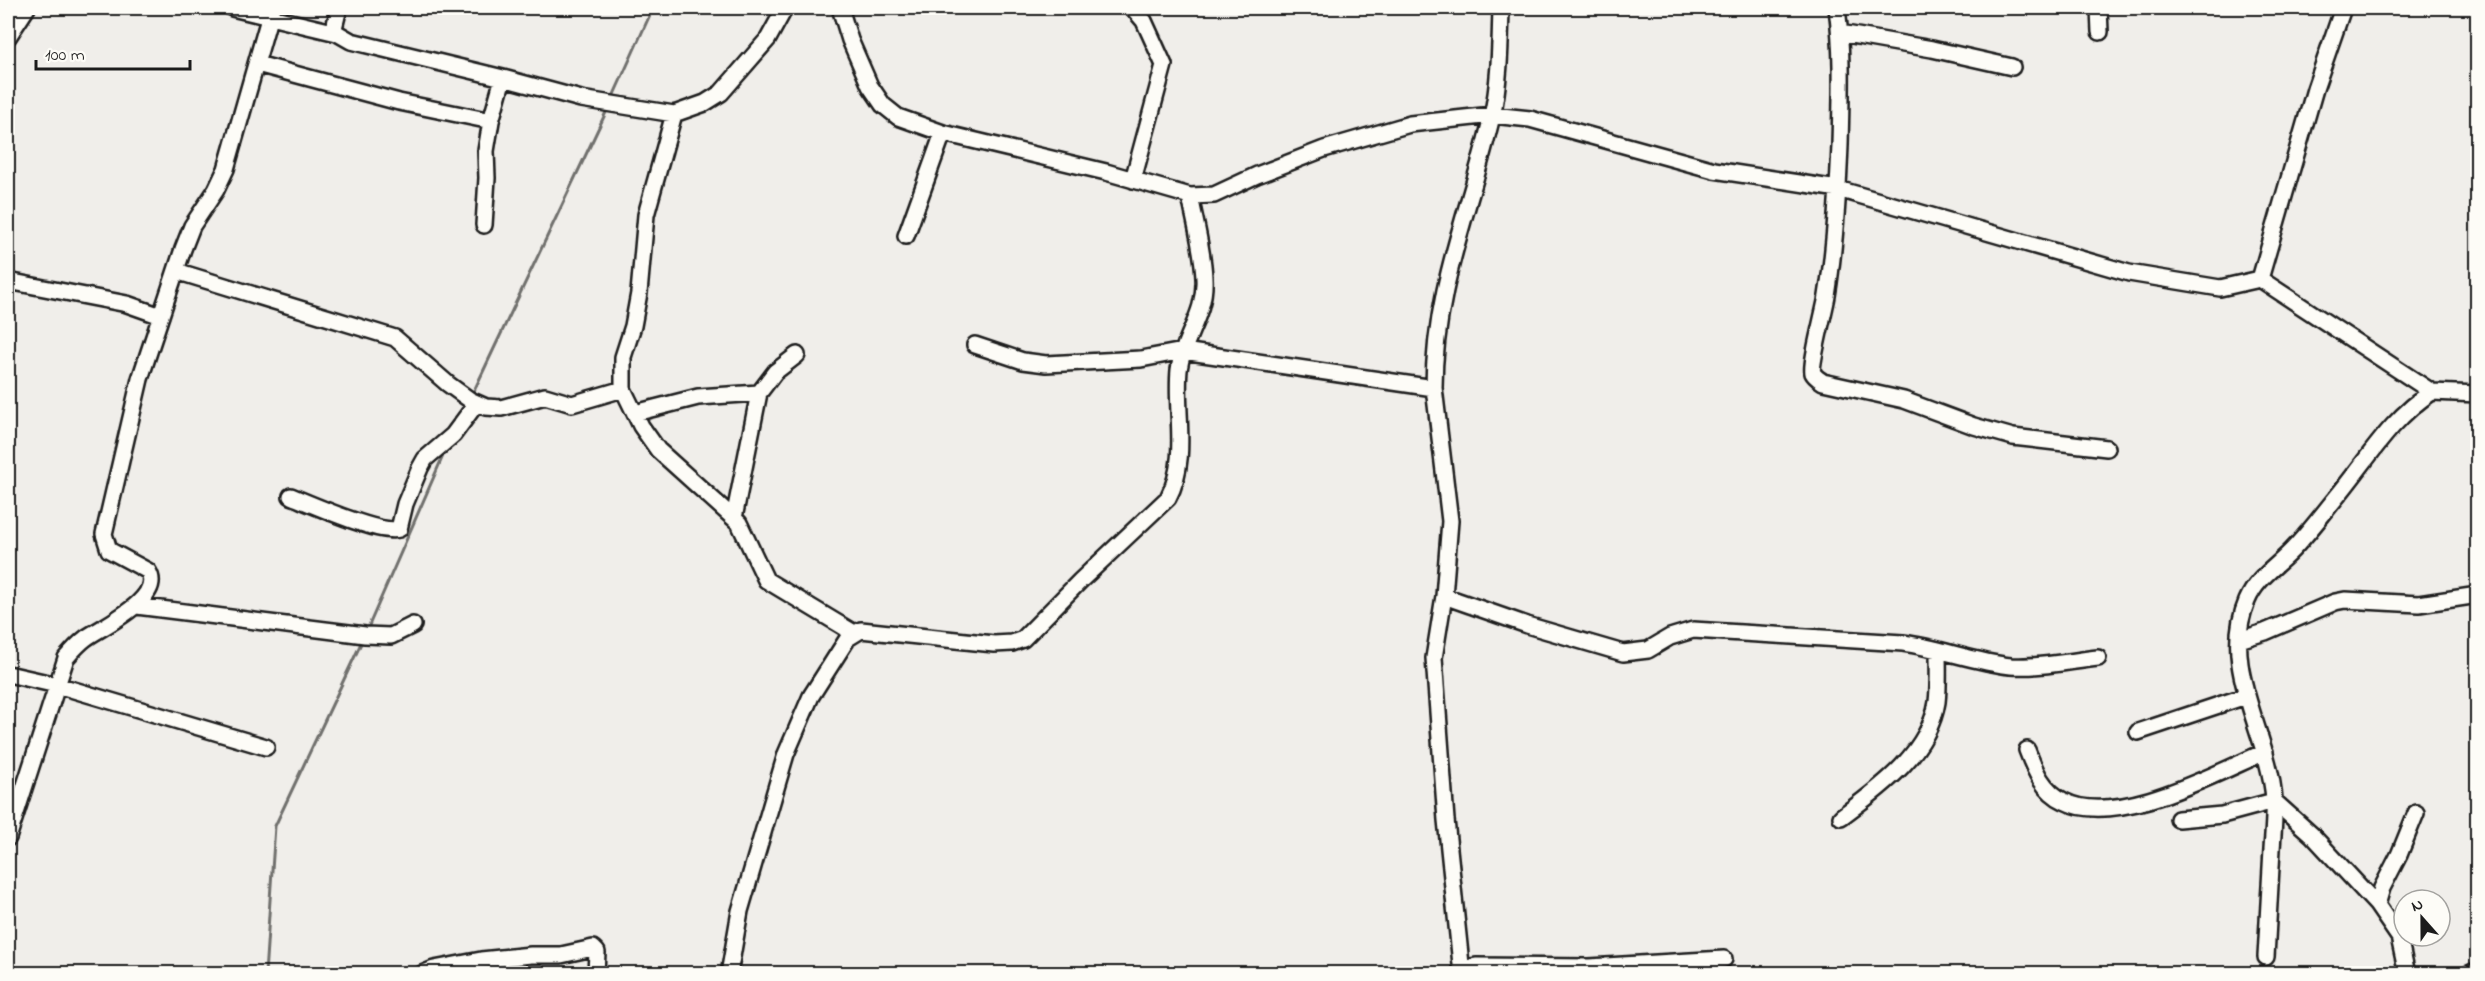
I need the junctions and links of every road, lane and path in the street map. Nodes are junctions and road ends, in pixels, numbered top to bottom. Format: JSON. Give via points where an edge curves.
{"nodes":[{"id":1,"x":27,"y":8,"type":"edge"},
{"id":2,"x":232,"y":8,"type":"edge"},
{"id":3,"x":339,"y":8,"type":"edge"},
{"id":4,"x":785,"y":8,"type":"edge"},
{"id":5,"x":840,"y":8,"type":"edge"},
{"id":6,"x":1133,"y":8,"type":"edge"},
{"id":7,"x":1501,"y":8,"type":"edge"},
{"id":8,"x":1837,"y":8,"type":"edge"},
{"id":9,"x":2099,"y":8,"type":"edge"},
{"id":10,"x":2343,"y":8,"type":"edge"},
{"id":11,"x":271,"y":12,"type":"edge"},
{"id":12,"x":2100,"y":32,"type":"dead end"},
{"id":13,"x":337,"y":33,"type":"junction"},
{"id":14,"x":1840,"y":33,"type":"junction"},
{"id":15,"x":8,"y":37,"type":"edge"},
{"id":16,"x":257,"y":64,"type":"junction"},
{"id":17,"x":2012,"y":67,"type":"dead end"},
{"id":18,"x":503,"y":78,"type":"junction"},
{"id":19,"x":674,"y":114,"type":"junction"},
{"id":20,"x":1492,"y":115,"type":"junction"},
{"id":21,"x":490,"y":121,"type":"junction"},
{"id":22,"x":943,"y":133,"type":"junction"},
{"id":23,"x":1133,"y":180,"type":"junction"},
{"id":24,"x":1838,"y":189,"type":"junction"},
{"id":25,"x":1190,"y":196,"type":"junction"},
{"id":26,"x":484,"y":225,"type":"dead end"},
{"id":27,"x":906,"y":236,"type":"dead end"},
{"id":28,"x":176,"y":271,"type":"junction"},
{"id":29,"x":2260,"y":279,"type":"junction"},
{"id":30,"x":8,"y":280,"type":"edge"},
{"id":31,"x":161,"y":316,"type":"junction"},
{"id":32,"x":975,"y":345,"type":"dead end"},
{"id":33,"x":1183,"y":351,"type":"junction"},
{"id":34,"x":797,"y":355,"type":"dead end"},
{"id":35,"x":1434,"y":387,"type":"junction"},
{"id":36,"x":623,"y":389,"type":"junction"},
{"id":37,"x":2432,"y":392,"type":"junction"},
{"id":38,"x":759,"y":393,"type":"junction"},
{"id":39,"x":2478,"y":394,"type":"edge"},
{"id":40,"x":476,"y":404,"type":"junction"},
{"id":41,"x":634,"y":413,"type":"junction"},
{"id":42,"x":2107,"y":448,"type":"dead end"},
{"id":43,"x":291,"y":496,"type":"dead end"},
{"id":44,"x":734,"y":518,"type":"junction"},
{"id":45,"x":2478,"y":595,"type":"edge"},
{"id":46,"x":1444,"y":596,"type":"junction"},
{"id":47,"x":137,"y":606,"type":"junction"},
{"id":48,"x":413,"y":625,"type":"dead end"},
{"id":49,"x":854,"y":633,"type":"junction"},
{"id":50,"x":2239,"y":640,"type":"junction"},
{"id":51,"x":1938,"y":650,"type":"junction"},
{"id":52,"x":2098,"y":658,"type":"dead end"},
{"id":53,"x":8,"y":674,"type":"edge"},
{"id":54,"x":57,"y":685,"type":"junction"},
{"id":55,"x":2246,"y":696,"type":"junction"},
{"id":56,"x":2138,"y":732,"type":"dead end"},
{"id":57,"x":266,"y":747,"type":"dead end"},
{"id":58,"x":2027,"y":750,"type":"dead end"},
{"id":59,"x":2265,"y":752,"type":"junction"},
{"id":60,"x":2274,"y":801,"type":"junction"},
{"id":61,"x":2416,"y":813,"type":"dead end"},
{"id":62,"x":1840,"y":817,"type":"dead end"},
{"id":63,"x":2178,"y":819,"type":"dead end"},
{"id":64,"x":8,"y":837,"type":"edge"},
{"id":65,"x":2377,"y":905,"type":"junction"},
{"id":66,"x":2266,"y":957,"type":"dead end"},
{"id":67,"x":1724,"y":959,"type":"dead end"},
{"id":68,"x":2478,"y":970,"type":"edge"},
{"id":69,"x":1461,"y":972,"type":"edge"},
{"id":70,"x":422,"y":974,"type":"edge"},
{"id":71,"x":596,"y":974,"type":"edge"},
{"id":72,"x":729,"y":974,"type":"edge"},
{"id":73,"x":2407,"y":974,"type":"edge"},
{"id":74,"x":2469,"y":974,"type":"edge"}],
"edges":[{"from":1,"to":15,"type":"street"},
{"from":2,"to":11,"type":"street"},
{"from":3,"to":13,"type":"street","via":[[334,22]]},
{"from":4,"to":19,"type":"street","via":[[768,39],[721,93]]},
{"from":5,"to":22,"type":"street","via":[[859,63],[883,105],[898,117]]},
{"from":6,"to":23,"type":"street","via":[[1144,21],[1164,65]]},
{"from":7,"to":20,"type":"street"},
{"from":8,"to":14,"type":"street"},
{"from":9,"to":12,"type":"street"},
{"from":10,"to":29,"type":"street"},
{"from":11,"to":13,"type":"street"},
{"from":11,"to":16,"type":"street"},
{"from":13,"to":18,"type":"street","via":[[351,41]]},
{"from":14,"to":17,"type":"street"},
{"from":14,"to":24,"type":"street"},
{"from":16,"to":21,"type":"street","via":[[399,102]]},
{"from":16,"to":28,"type":"street","via":[[226,169],[192,226]]},
{"from":18,"to":19,"type":"street","via":[[610,105]]},
{"from":18,"to":21,"type":"street"},
{"from":19,"to":36,"type":"street","via":[[646,215],[639,294],[623,357]]},
{"from":20,"to":24,"type":"street","via":[[1530,119],[1714,170]]},
{"from":20,"to":25,"type":"street","via":[[1410,124],[1324,150],[1214,195]]},
{"from":20,"to":35,"type":"street","via":[[1444,286]]},
{"from":21,"to":26,"type":"street"},
{"from":22,"to":23,"type":"street"},
{"from":22,"to":27,"type":"street"},
{"from":23,"to":25,"type":"street"},
{"from":24,"to":29,"type":"street","via":[[2129,273],[2220,288]]},
{"from":24,"to":42,"type":"street","via":[[1833,256],[1812,369],[1815,376],[1823,382],[1904,400],[2013,437]]},
{"from":25,"to":33,"type":"street","via":[[1204,278],[1200,316]]},
{"from":28,"to":31,"type":"street"},
{"from":28,"to":40,"type":"street","via":[[395,338]]},
{"from":29,"to":37,"type":"street"},
{"from":30,"to":31,"type":"street","via":[[127,304]]},
{"from":31,"to":47,"type":"street","via":[[140,379],[104,534],[109,550],[150,574],[149,588]]},
{"from":32,"to":33,"type":"street","via":[[1023,361],[1046,364],[1141,359]]},
{"from":33,"to":35,"type":"street"},
{"from":33,"to":49,"type":"street","via":[[1179,371],[1179,466],[1168,498],[1031,633],[1012,643],[994,644],[879,630]]},
{"from":34,"to":38,"type":"street","via":[[775,372]]},
{"from":35,"to":46,"type":"street","via":[[1450,521]]},
{"from":36,"to":40,"type":"street","via":[[572,404],[545,396],[501,408]]},
{"from":36,"to":41,"type":"street"},
{"from":37,"to":39,"type":"street"},
{"from":37,"to":50,"type":"street","via":[[2397,419],[2300,541],[2257,584],[2240,619]]},
{"from":38,"to":41,"type":"street","via":[[686,399]]},
{"from":38,"to":44,"type":"street"},
{"from":40,"to":43,"type":"street","via":[[453,435],[425,459],[405,504],[399,529],[384,529],[337,515]]},
{"from":41,"to":44,"type":"street","via":[[658,450]]},
{"from":44,"to":49,"type":"street","via":[[766,580]]},
{"from":45,"to":50,"type":"street","via":[[2419,604],[2345,600]]},
{"from":46,"to":51,"type":"street","via":[[1623,652],[1648,650],[1693,630],[1903,643]]},
{"from":46,"to":69,"type":"street","via":[[1434,658]]},
{"from":47,"to":48,"type":"street","via":[[365,635],[391,636]]},
{"from":47,"to":54,"type":"street","via":[[73,648]]},
{"from":49,"to":72,"type":"street","via":[[811,696],[786,753],[740,911]]},
{"from":50,"to":55,"type":"street"},
{"from":51,"to":52,"type":"street","via":[[2013,666]]},
{"from":51,"to":62,"type":"street","via":[[1937,703],[1920,744],[1903,766]]},
{"from":53,"to":54,"type":"street"},
{"from":54,"to":57,"type":"street"},
{"from":54,"to":64,"type":"street"},
{"from":55,"to":56,"type":"street"},
{"from":55,"to":59,"type":"street"},
{"from":58,"to":59,"type":"street","via":[[2040,780],[2051,792],[2064,801],[2094,807],[2133,804],[2158,797]]},
{"from":59,"to":60,"type":"street"},
{"from":60,"to":63,"type":"street","via":[[2222,815]]},
{"from":60,"to":65,"type":"street","via":[[2312,835]]},
{"from":60,"to":66,"type":"street"},
{"from":61,"to":65,"type":"street"},
{"from":65,"to":73,"type":"street","via":[[2399,937]]},
{"from":67,"to":69,"type":"street","via":[[1589,967],[1487,966]]},
{"from":68,"to":74,"type":"street"},
{"from":70,"to":71,"type":"street","via":[[470,962],[561,955],[593,948],[597,952]]}]}
